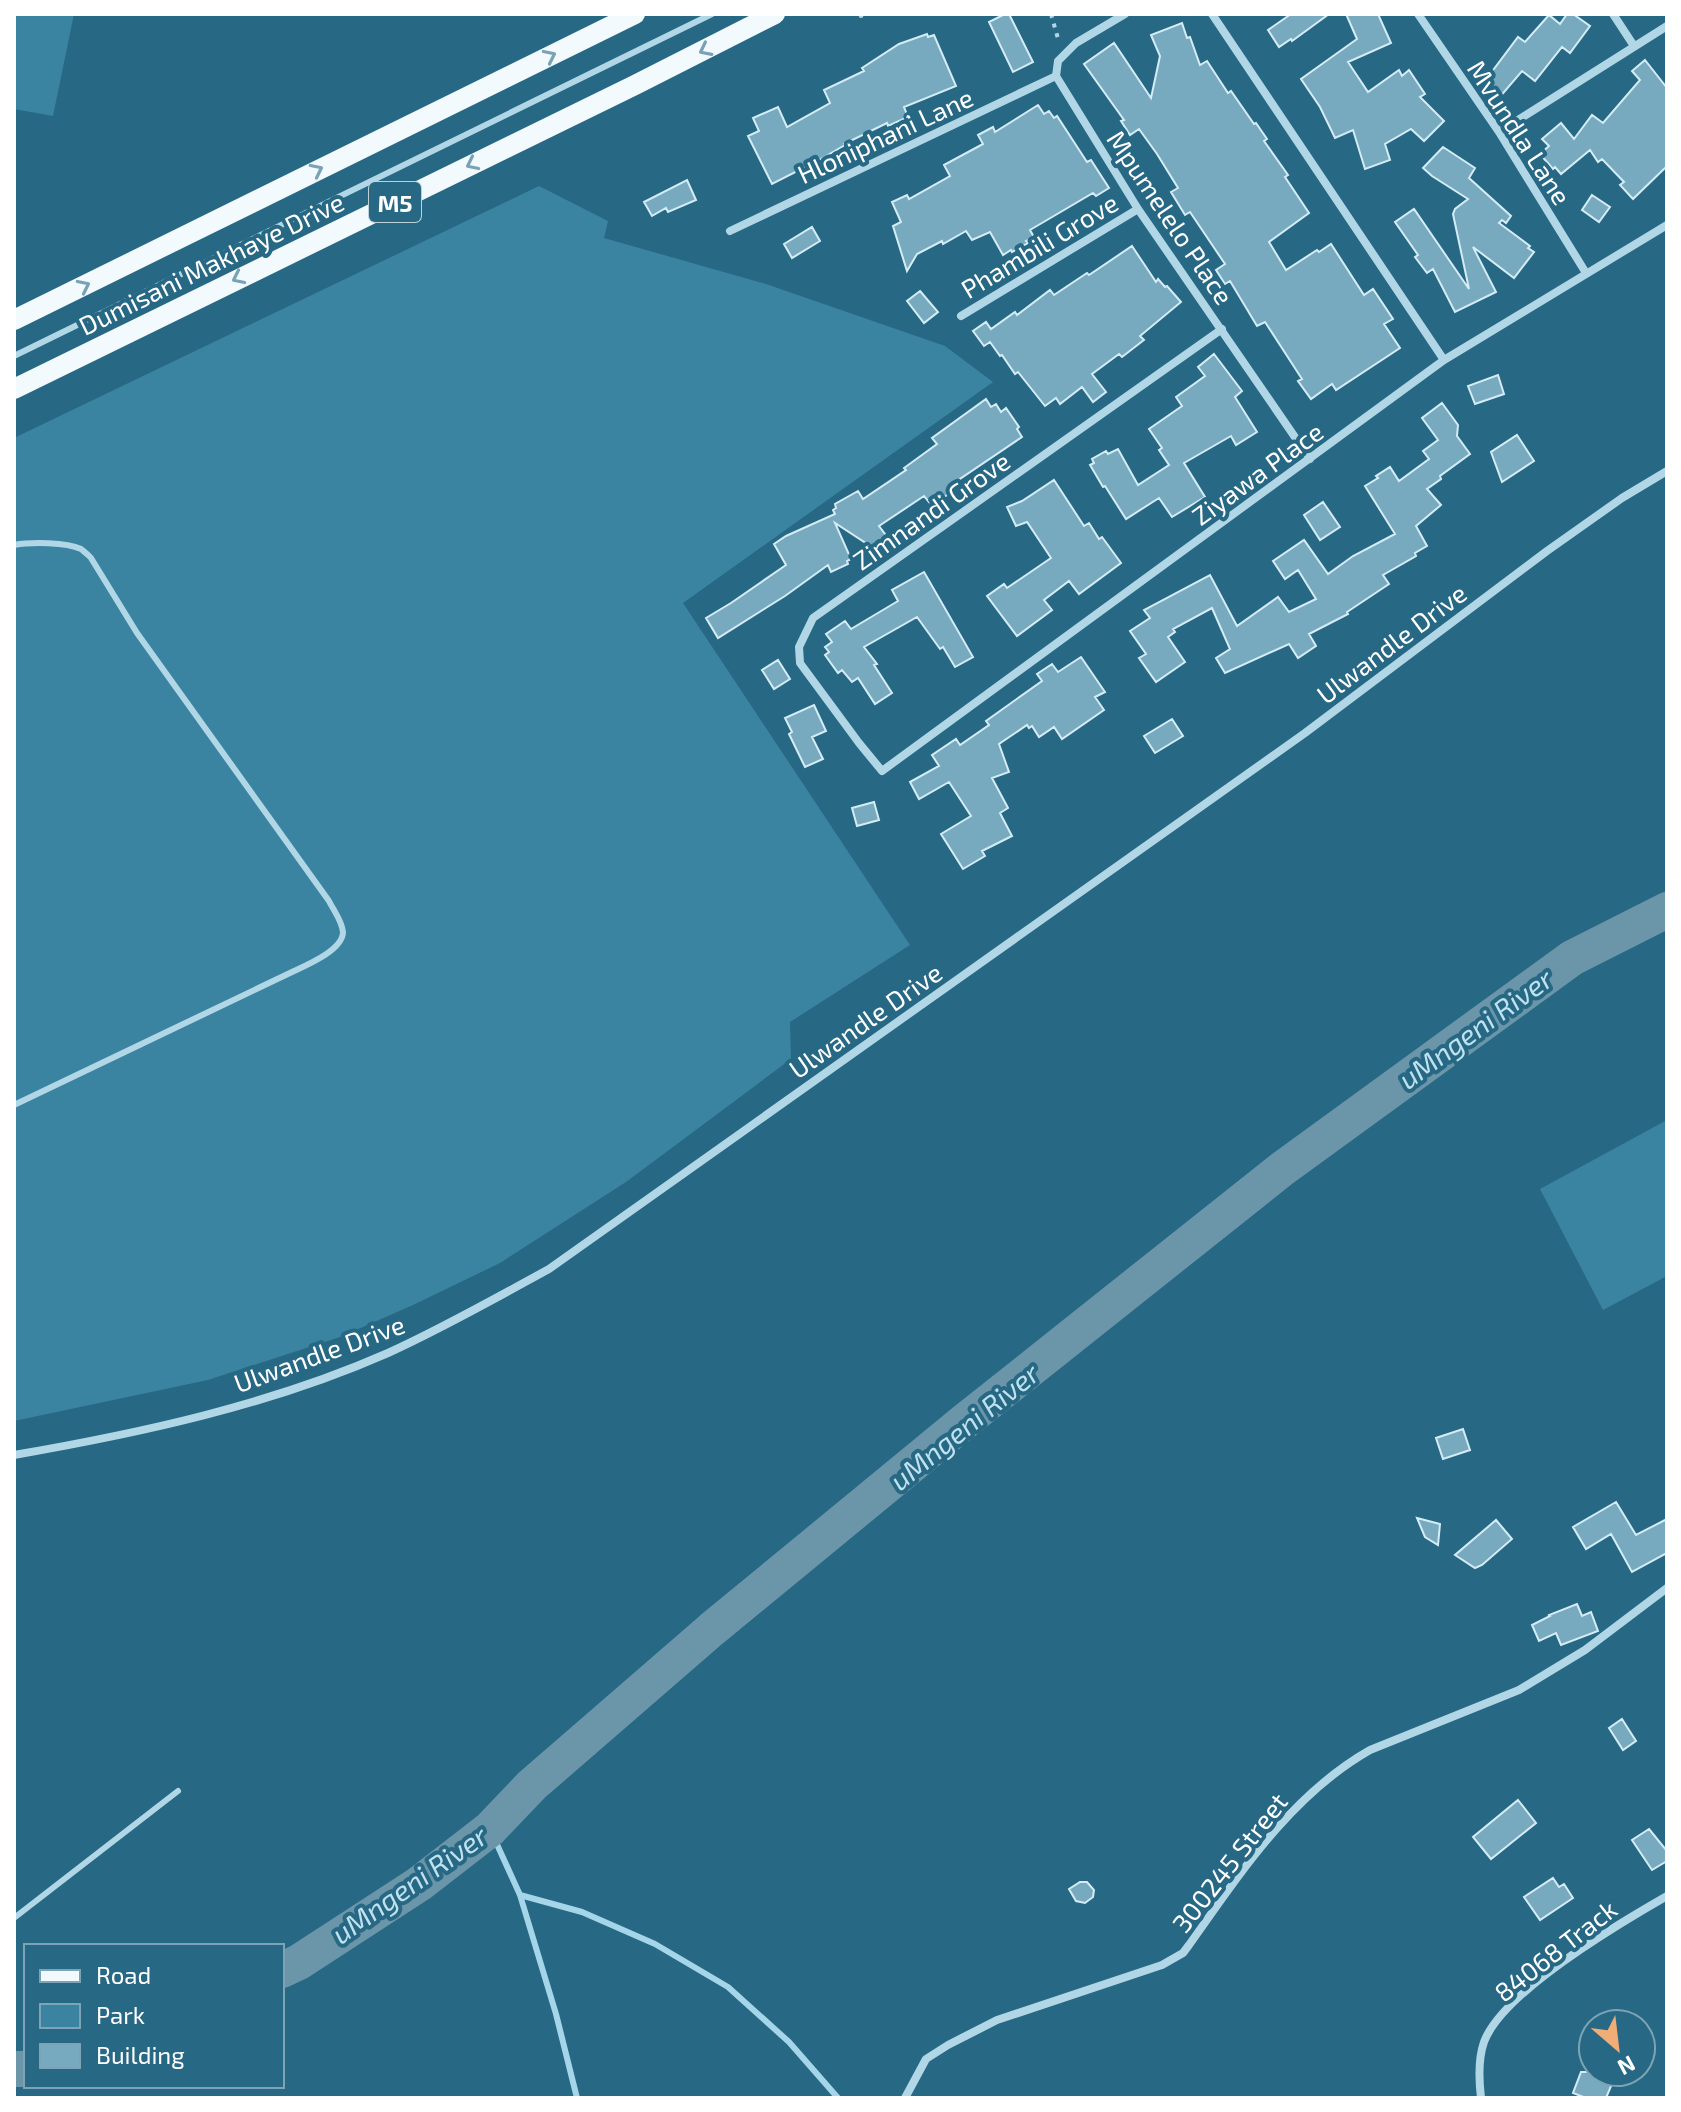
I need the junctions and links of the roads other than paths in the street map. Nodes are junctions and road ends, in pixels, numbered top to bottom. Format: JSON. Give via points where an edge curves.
{"nodes":[{"id":1,"x":635,"y":14,"type":"edge"},
{"id":2,"x":712,"y":14,"type":"edge"},
{"id":3,"x":775,"y":14,"type":"edge"},
{"id":4,"x":1125,"y":14,"type":"edge"},
{"id":5,"x":1212,"y":14,"type":"edge"},
{"id":6,"x":1418,"y":14,"type":"edge"},
{"id":7,"x":1613,"y":14,"type":"edge"},
{"id":8,"x":1667,"y":26,"type":"edge"},
{"id":9,"x":1634,"y":46,"type":"junction"},
{"id":10,"x":1056,"y":76,"type":"junction"},
{"id":11,"x":1499,"y":132,"type":"junction"},
{"id":12,"x":1138,"y":209,"type":"junction"},
{"id":13,"x":1667,"y":225,"type":"edge"},
{"id":14,"x":730,"y":231,"type":"dead end"},
{"id":15,"x":1586,"y":273,"type":"junction"},
{"id":16,"x":961,"y":316,"type":"dead end"},
{"id":17,"x":14,"y":320,"type":"edge"},
{"id":18,"x":1222,"y":329,"type":"junction"},
{"id":19,"x":14,"y":356,"type":"edge"},
{"id":20,"x":1444,"y":360,"type":"junction"},
{"id":21,"x":14,"y":389,"type":"edge"},
{"id":22,"x":1310,"y":459,"type":"junction"},
{"id":23,"x":1667,"y":471,"type":"edge"},
{"id":24,"x":14,"y":545,"type":"edge"},
{"id":25,"x":882,"y":771,"type":"joint"},
{"id":26,"x":14,"y":1105,"type":"edge"},
{"id":27,"x":14,"y":1455,"type":"edge"},
{"id":28,"x":1667,"y":1588,"type":"edge"},
{"id":29,"x":178,"y":1791,"type":"dead end"},
{"id":30,"x":1667,"y":1896,"type":"edge"},
{"id":31,"x":14,"y":1918,"type":"edge"},
{"id":32,"x":905,"y":2098,"type":"edge"},
{"id":33,"x":1481,"y":2098,"type":"edge"}],
"edges":[{"from":17,"to":1,"type":"main road","name":"Dumisani Makhaye Drive","number":"M5","one_way":true},
{"from":2,"to":19,"type":"lane"},
{"from":3,"to":21,"type":"main road","name":"Dumisani Makhaye Drive","number":"M5","one_way":true},
{"from":4,"to":10,"type":"street","via":[[1076,43],[1058,61]]},
{"from":5,"to":20,"type":"street"},
{"from":6,"to":11,"type":"street","name":"Mvundla Lane"},
{"from":7,"to":9,"type":"street"},
{"from":8,"to":9,"type":"street"},
{"from":9,"to":11,"type":"street"},
{"from":10,"to":12,"type":"street","name":"Mpumelelo Place"},
{"from":10,"to":14,"type":"street","name":"Hloniphani Lane"},
{"from":11,"to":15,"type":"street","name":"Mvundla Lane"},
{"from":12,"to":16,"type":"street","name":"Phambili Grove"},
{"from":12,"to":18,"type":"street","name":"Mpumelelo Place"},
{"from":13,"to":15,"type":"street","name":"Ziyawa Place"},
{"from":15,"to":20,"type":"street","name":"Ziyawa Place"},
{"from":18,"to":22,"type":"street","name":"Mpumelelo Place"},
{"from":18,"to":25,"type":"street","name":"Zimnandi Grove","via":[[813,618],[799,647],[800,663]]},
{"from":20,"to":22,"type":"street","name":"Ziyawa Place"},
{"from":22,"to":25,"type":"street","name":"Ziyawa Place"},
{"from":23,"to":27,"type":"street","name":"Ulwandle Drive","via":[[1547,551],[1305,733],[549,1269],[387,1353],[304,1385],[208,1414]]},
{"from":24,"to":26,"type":"lane","via":[[64,546],[81,549],[91,558],[137,633],[329,901],[343,936],[334,948],[302,967]]},
{"from":28,"to":32,"type":"street","name":"300245 Street","via":[[1585,1650],[1519,1690],[1346,1764],[1311,1792],[1255,1853],[1189,1945],[1173,1959],[997,2020],[948,2045],[926,2059]]},
{"from":29,"to":31,"type":"lane"},
{"from":30,"to":33,"type":"street","name":"84068 Track","via":[[1606,1931],[1496,2021],[1483,2043]]}]}
